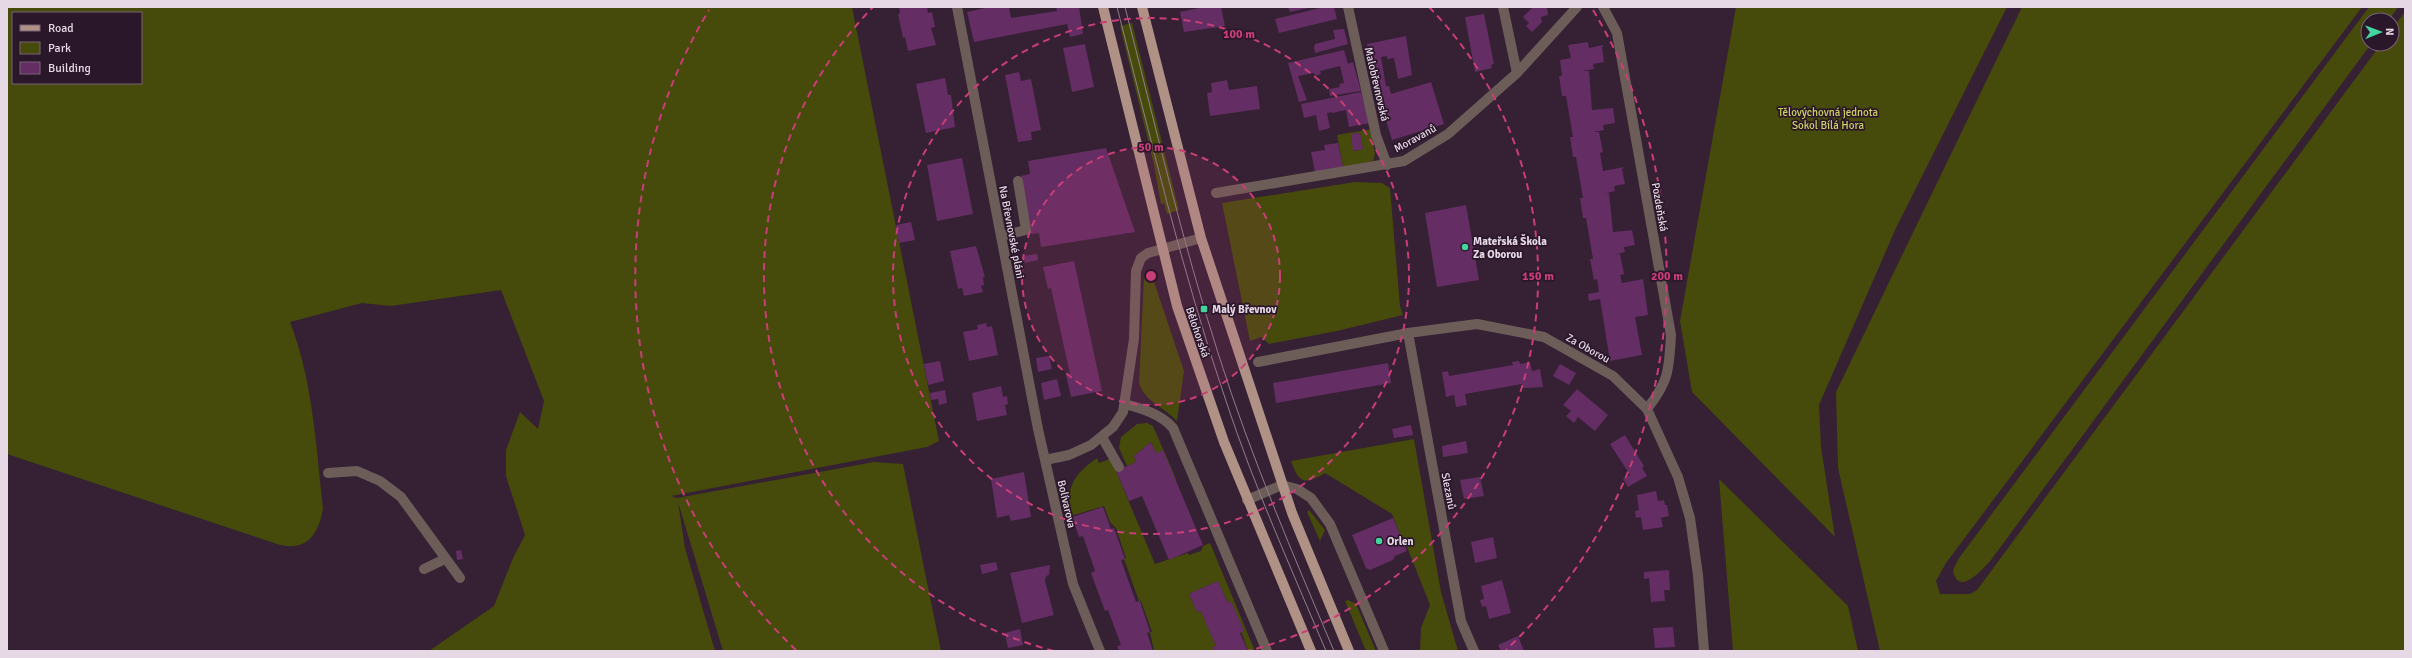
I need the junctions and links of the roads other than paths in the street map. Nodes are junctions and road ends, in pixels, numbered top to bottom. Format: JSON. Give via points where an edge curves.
{"nodes":[{"id":1,"x":957,"y":7,"type":"edge"},
{"id":2,"x":1104,"y":7,"type":"edge"},
{"id":3,"x":1142,"y":7,"type":"edge"},
{"id":4,"x":1348,"y":7,"type":"edge"},
{"id":5,"x":1503,"y":7,"type":"edge"},
{"id":6,"x":1577,"y":7,"type":"edge"},
{"id":7,"x":1603,"y":7,"type":"edge"},
{"id":8,"x":1517,"y":73,"type":"junction"},
{"id":9,"x":1387,"y":165,"type":"junction"},
{"id":10,"x":1018,"y":181,"type":"dead end"},
{"id":11,"x":1216,"y":193,"type":"dead end"},
{"id":12,"x":1001,"y":236,"type":"junction"},
{"id":13,"x":1201,"y":238,"type":"junction"},
{"id":14,"x":1163,"y":248,"type":"junction"},
{"id":15,"x":1408,"y":333,"type":"junction"},
{"id":16,"x":1258,"y":362,"type":"dead end"},
{"id":17,"x":1125,"y":404,"type":"junction"},
{"id":18,"x":1646,"y":409,"type":"junction"},
{"id":19,"x":1102,"y":437,"type":"junction"},
{"id":20,"x":1045,"y":460,"type":"junction"},
{"id":21,"x":1119,"y":467,"type":"dead end"},
{"id":22,"x":328,"y":473,"type":"dead end"},
{"id":23,"x":1282,"y":485,"type":"junction"},
{"id":24,"x":1247,"y":500,"type":"junction"},
{"id":25,"x":445,"y":558,"type":"junction"},
{"id":26,"x":424,"y":569,"type":"dead end"},
{"id":27,"x":460,"y":578,"type":"dead end"},
{"id":28,"x":1100,"y":651,"type":"edge"},
{"id":29,"x":1267,"y":651,"type":"edge"},
{"id":30,"x":1311,"y":651,"type":"edge"},
{"id":31,"x":1349,"y":651,"type":"edge"},
{"id":32,"x":1384,"y":651,"type":"edge"},
{"id":33,"x":1474,"y":651,"type":"edge"},
{"id":34,"x":1704,"y":651,"type":"edge"}],
"edges":[{"from":1,"to":12,"type":"street","name":"Na Břevnovské pláni"},
{"from":2,"to":14,"type":"main road","name":"Bělohorská"},
{"from":3,"to":13,"type":"main road"},
{"from":4,"to":9,"type":"street","name":"Malobřevnovská","via":[[1376,134]]},
{"from":5,"to":8,"type":"street"},
{"from":6,"to":8,"type":"street","name":"Moravanů"},
{"from":7,"to":18,"type":"street","name":"Pozdeňská","via":[[1617,33],[1671,335],[1669,369],[1661,390]]},
{"from":8,"to":9,"type":"street","name":"Moravanů","via":[[1448,134],[1404,161]]},
{"from":9,"to":11,"type":"street","name":"Moravanů"},
{"from":10,"to":12,"type":"street","via":[[1026,230]]},
{"from":12,"to":20,"type":"street","name":"Na Břevnovské pláni"},
{"from":13,"to":14,"type":"street"},
{"from":13,"to":23,"type":"main road"},
{"from":14,"to":17,"type":"street","via":[[1145,254],[1137,264],[1134,339]]},
{"from":14,"to":24,"type":"main road","name":"Bělohorská","via":[[1177,306]]},
{"from":15,"to":16,"type":"street","name":"Za Oborou"},
{"from":15,"to":18,"type":"street","name":"Za Oborou","via":[[1477,324],[1544,337],[1613,376]]},
{"from":15,"to":33,"type":"street","name":"Slezanů","via":[[1461,621]]},
{"from":17,"to":19,"type":"street","via":[[1118,420]]},
{"from":17,"to":29,"type":"street","via":[[1146,410],[1166,420],[1173,428]]},
{"from":18,"to":34,"type":"street","name":"Za Oborou","via":[[1678,477],[1690,518]]},
{"from":19,"to":20,"type":"street","via":[[1069,455]]},
{"from":19,"to":21,"type":"street"},
{"from":20,"to":28,"type":"street","name":"Bolívarova","via":[[1072,584]]},
{"from":22,"to":25,"type":"street","via":[[357,472],[389,486],[401,497]]},
{"from":23,"to":24,"type":"street"},
{"from":23,"to":31,"type":"main road","via":[[1299,533]]},
{"from":23,"to":32,"type":"street","via":[[1303,492],[1325,515]]},
{"from":24,"to":30,"type":"main road","name":"Bělohorská"},
{"from":25,"to":26,"type":"street"},
{"from":25,"to":27,"type":"street"}]}
